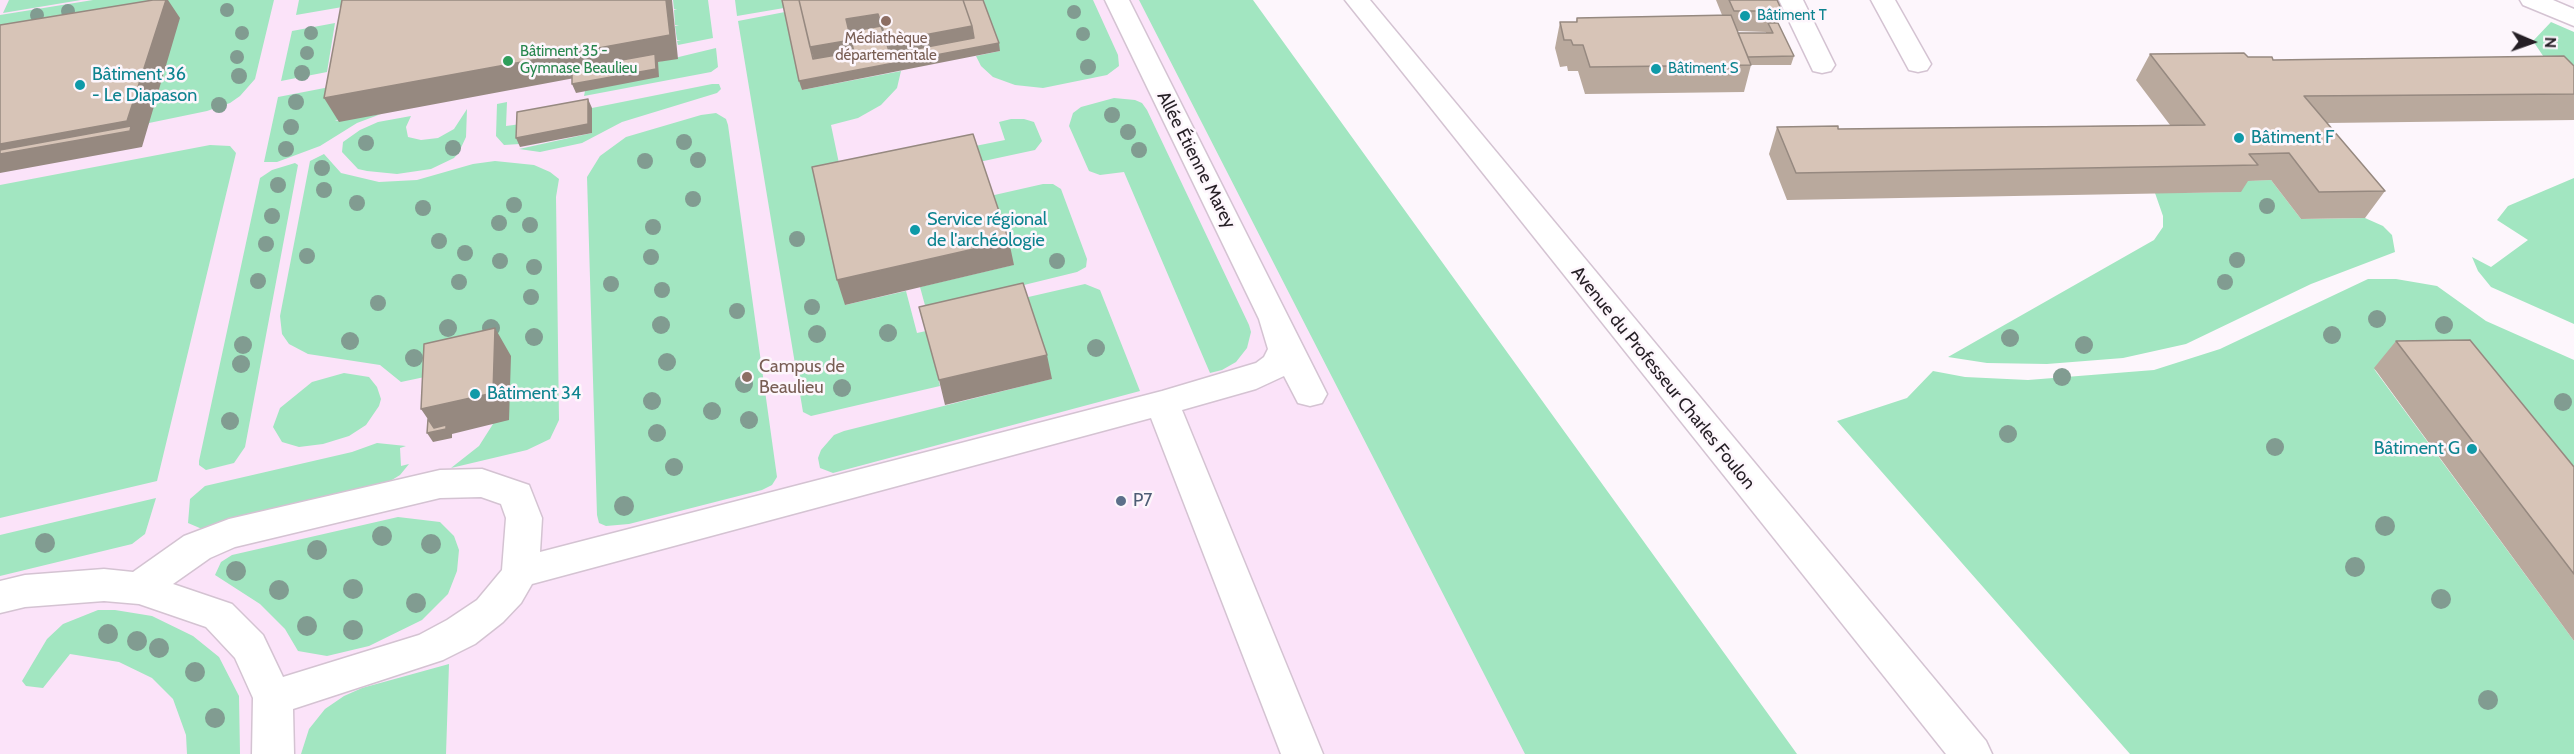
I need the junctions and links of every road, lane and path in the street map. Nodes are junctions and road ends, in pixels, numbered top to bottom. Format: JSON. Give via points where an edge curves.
{"nodes":[{"id":1,"x":1117,"y":0,"type":"edge"},
{"id":2,"x":1357,"y":0,"type":"edge"},
{"id":3,"x":1791,"y":0,"type":"edge"},
{"id":4,"x":1883,"y":0,"type":"edge"},
{"id":5,"x":2532,"y":0,"type":"edge"},
{"id":6,"x":2574,"y":18,"type":"edge"},
{"id":7,"x":1918,"y":64,"type":"dead end"},
{"id":8,"x":1822,"y":65,"type":"dead end"},
{"id":9,"x":1279,"y":330,"type":"junction"},
{"id":10,"x":1310,"y":394,"type":"dead end"},
{"id":11,"x":1162,"y":403,"type":"junction"},
{"id":12,"x":520,"y":572,"type":"junction"},
{"id":13,"x":139,"y":588,"type":"junction"},
{"id":14,"x":0,"y":597,"type":"edge"},
{"id":15,"x":273,"y":698,"type":"junction"},
{"id":16,"x":273,"y":754,"type":"edge"},
{"id":17,"x":1302,"y":754,"type":"edge"},
{"id":18,"x":1971,"y":754,"type":"edge"}],
"edges":[{"from":1,"to":9,"type":"street","name":"Allée Étienne Marey"},
{"from":2,"to":18,"type":"street","name":"Avenue du Professeur Charles Foulon"},
{"from":3,"to":8,"type":"street"},
{"from":4,"to":7,"type":"street"},
{"from":5,"to":6,"type":"street"},
{"from":9,"to":10,"type":"street","name":"Allée Étienne Marey"},
{"from":9,"to":11,"type":"street","via":[[1281,356],[1268,371]]},
{"from":11,"to":12,"type":"street"},
{"from":11,"to":17,"type":"street"},
{"from":12,"to":13,"type":"street","via":[[524,518],[516,495],[483,483],[463,482],[440,484],[229,534],[197,547]]},
{"from":12,"to":15,"type":"street","via":[[490,611],[461,632],[439,643]]},
{"from":13,"to":14,"type":"street","via":[[78,585]]},
{"from":13,"to":15,"type":"street","via":[[219,615],[249,647]]},
{"from":15,"to":16,"type":"street"}]}
